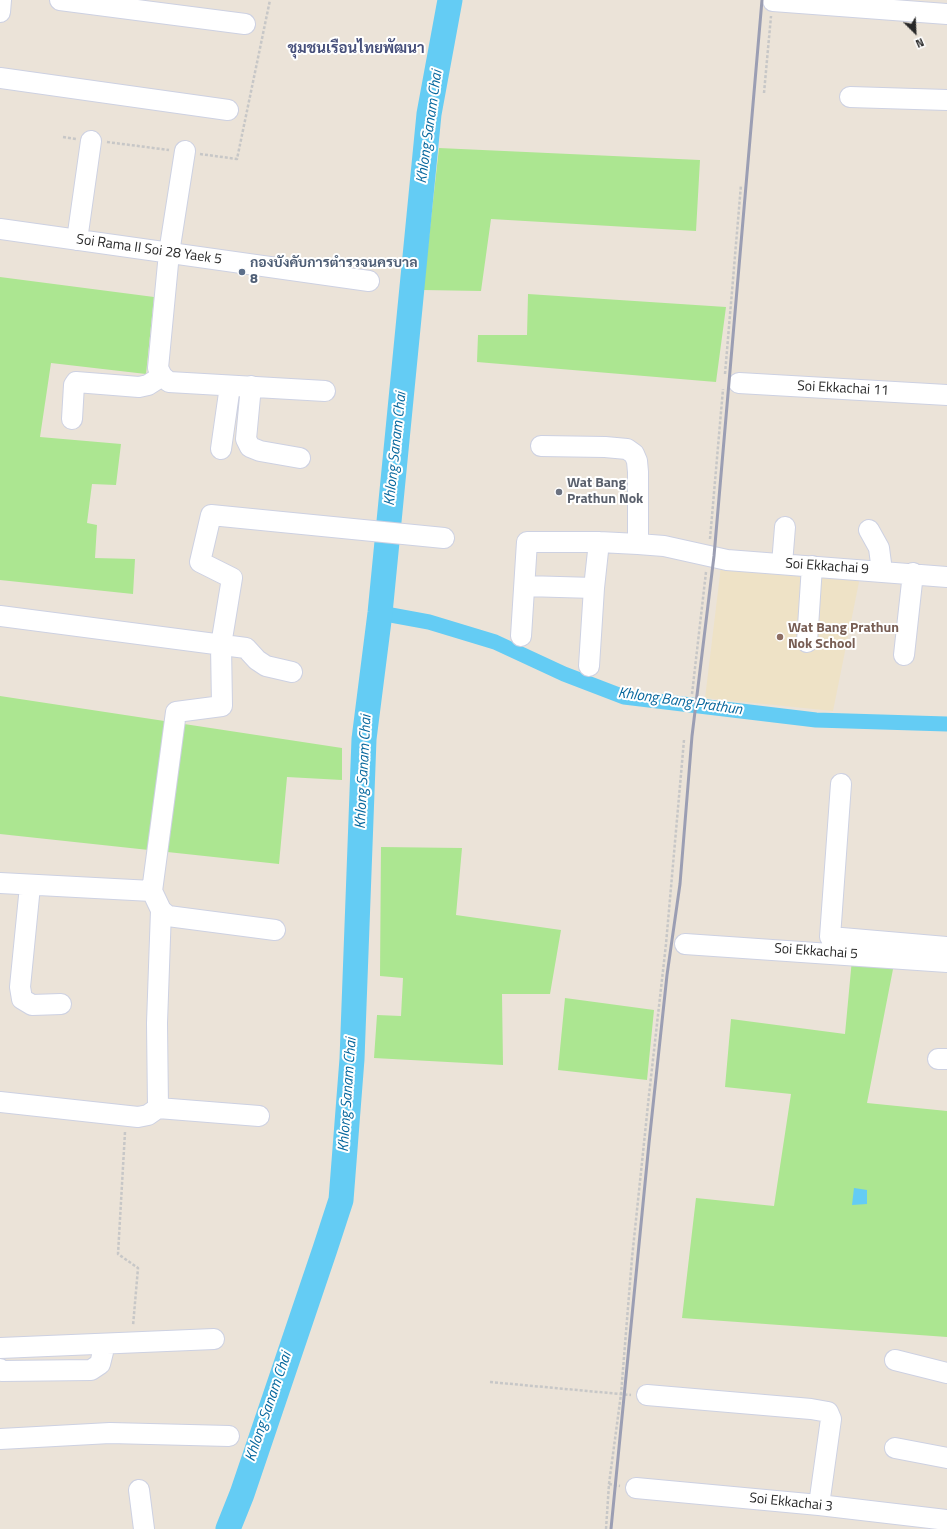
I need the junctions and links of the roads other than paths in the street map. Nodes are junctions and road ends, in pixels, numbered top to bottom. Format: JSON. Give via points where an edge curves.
{"nodes":[{"id":1,"x":1,"y":0,"type":"edge"},
{"id":2,"x":60,"y":0,"type":"edge"},
{"id":3,"x":773,"y":1,"type":"road end"},
{"id":4,"x":922,"y":5,"type":"edge"},
{"id":5,"x":0,"y":12,"type":"edge"},
{"id":6,"x":947,"y":14,"type":"edge"},
{"id":7,"x":245,"y":24,"type":"dead end"},
{"id":8,"x":0,"y":78,"type":"edge"},
{"id":9,"x":850,"y":97,"type":"dead end"},
{"id":10,"x":947,"y":100,"type":"edge"},
{"id":11,"x":228,"y":110,"type":"dead end"},
{"id":12,"x":91,"y":140,"type":"dead end"},
{"id":13,"x":185,"y":151,"type":"dead end"},
{"id":14,"x":0,"y":229,"type":"edge"},
{"id":15,"x":77,"y":240,"type":"junction"},
{"id":16,"x":169,"y":253,"type":"junction"},
{"id":17,"x":369,"y":281,"type":"dead end"},
{"id":18,"x":162,"y":376,"type":"junction"},
{"id":19,"x":729,"y":381,"type":"road end"},
{"id":20,"x":230,"y":386,"type":"junction"},
{"id":21,"x":251,"y":386,"type":"junction"},
{"id":22,"x":326,"y":391,"type":"dead end"},
{"id":23,"x":947,"y":395,"type":"edge"},
{"id":24,"x":72,"y":419,"type":"dead end"},
{"id":25,"x":541,"y":446,"type":"dead end"},
{"id":26,"x":221,"y":449,"type":"dead end"},
{"id":27,"x":300,"y":458,"type":"dead end"},
{"id":28,"x":784,"y":527,"type":"dead end"},
{"id":29,"x":869,"y":530,"type":"dead end"},
{"id":30,"x":444,"y":538,"type":"dead end"},
{"id":31,"x":599,"y":542,"type":"junction"},
{"id":32,"x":638,"y":544,"type":"junction"},
{"id":33,"x":782,"y":564,"type":"junction"},
{"id":34,"x":812,"y":566,"type":"junction"},
{"id":35,"x":882,"y":571,"type":"junction"},
{"id":36,"x":913,"y":573,"type":"junction"},
{"id":37,"x":947,"y":577,"type":"edge"},
{"id":38,"x":524,"y":586,"type":"junction"},
{"id":39,"x":594,"y":588,"type":"junction"},
{"id":40,"x":0,"y":616,"type":"edge"},
{"id":41,"x":521,"y":636,"type":"dead end"},
{"id":42,"x":807,"y":642,"type":"dead end"},
{"id":43,"x":221,"y":645,"type":"junction"},
{"id":44,"x":904,"y":655,"type":"dead end"},
{"id":45,"x":589,"y":666,"type":"dead end"},
{"id":46,"x":292,"y":672,"type":"dead end"},
{"id":47,"x":841,"y":784,"type":"dead end"},
{"id":48,"x":0,"y":883,"type":"edge"},
{"id":49,"x":30,"y":886,"type":"junction"},
{"id":50,"x":152,"y":891,"type":"junction"},
{"id":51,"x":161,"y":910,"type":"junction"},
{"id":52,"x":275,"y":930,"type":"dead end"},
{"id":53,"x":685,"y":944,"type":"dead end"},
{"id":54,"x":947,"y":947,"type":"edge"},
{"id":55,"x":947,"y":962,"type":"edge"},
{"id":56,"x":61,"y":1004,"type":"dead end"},
{"id":57,"x":0,"y":1102,"type":"edge"},
{"id":58,"x":158,"y":1108,"type":"junction"},
{"id":59,"x":259,"y":1116,"type":"dead end"},
{"id":60,"x":214,"y":1339,"type":"dead end"},
{"id":61,"x":105,"y":1344,"type":"junction"},
{"id":62,"x":0,"y":1348,"type":"edge"},
{"id":63,"x":895,"y":1360,"type":"dead end"},
{"id":64,"x":0,"y":1369,"type":"edge"},
{"id":65,"x":947,"y":1373,"type":"edge"},
{"id":66,"x":647,"y":1395,"type":"road end"},
{"id":67,"x":229,"y":1436,"type":"dead end"},
{"id":68,"x":0,"y":1439,"type":"edge"},
{"id":69,"x":895,"y":1448,"type":"dead end"},
{"id":70,"x":947,"y":1458,"type":"edge"},
{"id":71,"x":636,"y":1488,"type":"dead end"},
{"id":72,"x":139,"y":1490,"type":"dead end"},
{"id":73,"x":819,"y":1506,"type":"junction"},
{"id":74,"x":947,"y":1520,"type":"edge"},
{"id":75,"x":144,"y":1529,"type":"edge"}],
"edges":[{"from":1,"to":5,"type":"street"},
{"from":2,"to":7,"type":"street"},
{"from":3,"to":4,"type":"street"},
{"from":4,"to":6,"type":"street"},
{"from":8,"to":11,"type":"street"},
{"from":9,"to":10,"type":"street"},
{"from":12,"to":15,"type":"street"},
{"from":13,"to":16,"type":"street"},
{"from":14,"to":15,"type":"street","name":"Soi Rama II Soi 28 Yaek 5"},
{"from":15,"to":16,"type":"street","name":"Soi Rama II Soi 28 Yaek 5"},
{"from":16,"to":17,"type":"street","name":"Soi Rama II Soi 28 Yaek 5"},
{"from":16,"to":18,"type":"street","via":[[158,368]]},
{"from":18,"to":20,"type":"street","via":[[169,382]]},
{"from":18,"to":24,"type":"street","via":[[148,385],[139,387],[76,382]]},
{"from":19,"to":23,"type":"street","name":"Soi Ekkachai 11"},
{"from":20,"to":21,"type":"street"},
{"from":20,"to":26,"type":"street"},
{"from":21,"to":22,"type":"street"},
{"from":21,"to":27,"type":"street","via":[[246,439],[250,447]]},
{"from":25,"to":32,"type":"street","via":[[605,447],[627,449],[634,454],[638,472]]},
{"from":28,"to":33,"type":"street"},
{"from":29,"to":35,"type":"street","via":[[879,548]]},
{"from":30,"to":43,"type":"street","via":[[211,515],[200,562],[232,578]]},
{"from":31,"to":32,"type":"street","name":"Soi Ekkachai 9"},
{"from":31,"to":38,"type":"street","name":"Soi Ekkachai 9","via":[[527,542]]},
{"from":31,"to":39,"type":"street"},
{"from":32,"to":33,"type":"street","name":"Soi Ekkachai 9","via":[[664,546],[727,560]]},
{"from":33,"to":34,"type":"street","name":"Soi Ekkachai 9"},
{"from":34,"to":35,"type":"street","name":"Soi Ekkachai 9"},
{"from":34,"to":42,"type":"street"},
{"from":35,"to":36,"type":"street","name":"Soi Ekkachai 9"},
{"from":36,"to":37,"type":"street","name":"Soi Ekkachai 9"},
{"from":36,"to":44,"type":"street"},
{"from":38,"to":39,"type":"street"},
{"from":38,"to":41,"type":"street"},
{"from":39,"to":45,"type":"street"},
{"from":40,"to":43,"type":"street"},
{"from":43,"to":46,"type":"street","via":[[246,648],[266,666]]},
{"from":43,"to":50,"type":"street","via":[[222,706],[176,712]]},
{"from":47,"to":54,"type":"street","via":[[830,937]]},
{"from":48,"to":49,"type":"street"},
{"from":49,"to":50,"type":"street"},
{"from":49,"to":56,"type":"street","via":[[20,987],[22,999],[32,1005]]},
{"from":50,"to":51,"type":"street"},
{"from":51,"to":52,"type":"street","via":[[168,916]]},
{"from":51,"to":58,"type":"street","via":[[157,1023]]},
{"from":53,"to":55,"type":"street","name":"Soi Ekkachai 5"},
{"from":57,"to":58,"type":"street","via":[[138,1117],[148,1115]]},
{"from":58,"to":59,"type":"street"},
{"from":60,"to":61,"type":"street"},
{"from":61,"to":62,"type":"street"},
{"from":61,"to":64,"type":"street","via":[[100,1364],[91,1370]]},
{"from":63,"to":65,"type":"street"},
{"from":66,"to":73,"type":"street","via":[[828,1412],[831,1419]]},
{"from":67,"to":68,"type":"street","via":[[110,1434]]},
{"from":69,"to":70,"type":"street"},
{"from":71,"to":73,"type":"street","name":"Soi Ekkachai 3"},
{"from":72,"to":75,"type":"street"},
{"from":73,"to":74,"type":"street","name":"Soi Ekkachai 3"}]}
